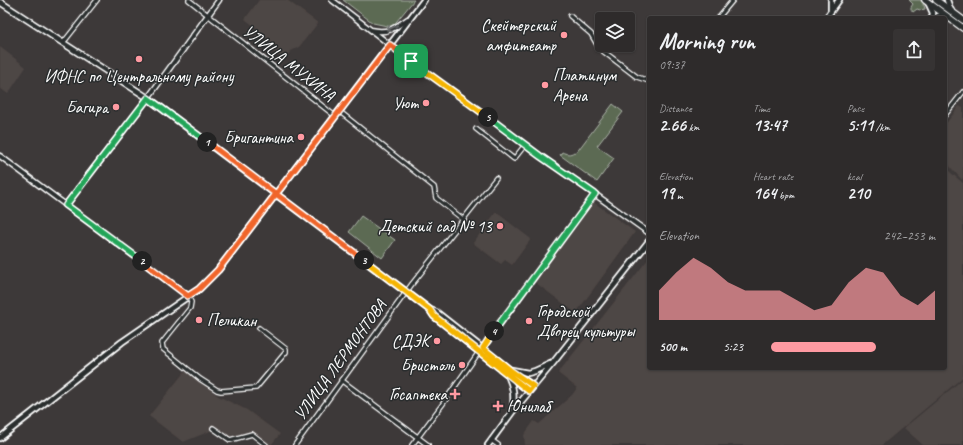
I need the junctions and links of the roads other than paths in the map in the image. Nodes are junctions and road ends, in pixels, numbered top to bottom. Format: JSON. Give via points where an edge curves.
{"nodes":[{"id":1,"x":97,"y":0,"type":"edge"},
{"id":2,"x":189,"y":0,"type":"edge"},
{"id":3,"x":219,"y":0,"type":"edge"},
{"id":4,"x":332,"y":0,"type":"edge"},
{"id":5,"x":424,"y":0,"type":"edge"},
{"id":6,"x":733,"y":0,"type":"edge"},
{"id":7,"x":831,"y":0,"type":"edge"},
{"id":8,"x":839,"y":0,"type":"edge"},
{"id":9,"x":936,"y":0,"type":"edge"},
{"id":10,"x":947,"y":0,"type":"edge"},
{"id":11,"x":926,"y":1,"type":"edge"},
{"id":12,"x":0,"y":2,"type":"edge"},
{"id":13,"x":830,"y":13,"type":"junction"},
{"id":14,"x":949,"y":14,"type":"junction"},
{"id":15,"x":208,"y":15,"type":"junction"},
{"id":16,"x":412,"y":16,"type":"junction"},
{"id":17,"x":570,"y":16,"type":"dead end"},
{"id":18,"x":720,"y":16,"type":"edge"},
{"id":19,"x":828,"y":16,"type":"edge"},
{"id":20,"x":933,"y":16,"type":"edge"},
{"id":21,"x":938,"y":16,"type":"edge"},
{"id":22,"x":963,"y":20,"type":"edge"},
{"id":23,"x":963,"y":28,"type":"edge"},
{"id":24,"x":369,"y":29,"type":"junction"},
{"id":25,"x":63,"y":43,"type":"junction"},
{"id":26,"x":390,"y":45,"type":"junction"},
{"id":27,"x":647,"y":80,"type":"edge"},
{"id":28,"x":963,"y":92,"type":"edge"},
{"id":29,"x":148,"y":98,"type":"junction"},
{"id":30,"x":340,"y":111,"type":"junction"},
{"id":31,"x":947,"y":112,"type":"edge"},
{"id":32,"x":336,"y":116,"type":"junction"},
{"id":33,"x":476,"y":129,"type":"dead end"},
{"id":34,"x":524,"y":145,"type":"junction"},
{"id":35,"x":0,"y":156,"type":"edge"},
{"id":36,"x":496,"y":178,"type":"dead end"},
{"id":37,"x":276,"y":194,"type":"junction"},
{"id":38,"x":595,"y":194,"type":"junction"},
{"id":39,"x":66,"y":205,"type":"junction"},
{"id":40,"x":464,"y":220,"type":"junction"},
{"id":41,"x":647,"y":232,"type":"edge"},
{"id":42,"x":647,"y":244,"type":"edge"},
{"id":43,"x":406,"y":292,"type":"junction"},
{"id":44,"x":188,"y":296,"type":"junction"},
{"id":45,"x":259,"y":328,"type":"dead end"},
{"id":46,"x":481,"y":350,"type":"junction"},
{"id":47,"x":553,"y":363,"type":"junction"},
{"id":48,"x":509,"y":372,"type":"junction"},
{"id":49,"x":341,"y":380,"type":"junction"},
{"id":50,"x":533,"y":386,"type":"junction"},
{"id":51,"x":529,"y":391,"type":"junction"},
{"id":52,"x":513,"y":411,"type":"junction"},
{"id":53,"x":213,"y":428,"type":"dead end"},
{"id":54,"x":417,"y":437,"type":"junction"},
{"id":55,"x":0,"y":438,"type":"edge"},
{"id":56,"x":491,"y":440,"type":"junction"},
{"id":57,"x":266,"y":445,"type":"edge"},
{"id":58,"x":295,"y":445,"type":"edge"},
{"id":59,"x":412,"y":445,"type":"edge"},
{"id":60,"x":428,"y":445,"type":"edge"},
{"id":61,"x":488,"y":445,"type":"edge"},
{"id":62,"x":498,"y":445,"type":"edge"}],
"edges":[{"from":1,"to":25,"type":"street"},
{"from":2,"to":15,"type":"street","name":"УЛИЦА МУХИНА"},
{"from":3,"to":15,"type":"street"},
{"from":4,"to":24,"type":"street"},
{"from":5,"to":16,"type":"main road"},
{"from":6,"to":18,"type":"street"},
{"from":7,"to":13,"type":"main road"},
{"from":8,"to":13,"type":"main road"},
{"from":9,"to":14,"type":"main road"},
{"from":10,"to":14,"type":"main road"},
{"from":11,"to":14,"type":"main road"},
{"from":11,"to":20,"type":"main road"},
{"from":12,"to":25,"type":"main road"},
{"from":13,"to":19,"type":"main road"},
{"from":14,"to":21,"type":"main road"},
{"from":14,"to":22,"type":"main road"},
{"from":14,"to":23,"type":"main road"},
{"from":15,"to":29,"type":"street"},
{"from":15,"to":32,"type":"street","name":"УЛИЦА МУХИНА"},
{"from":16,"to":24,"type":"street","one_way":true,"via":[[389,30],[380,32]]},
{"from":16,"to":26,"type":"main road"},
{"from":17,"to":27,"type":"street","via":[[591,34],[599,48],[637,77]]},
{"from":24,"to":26,"type":"street"},
{"from":25,"to":29,"type":"main road"},
{"from":26,"to":30,"type":"main road"},
{"from":26,"to":34,"type":"street"},
{"from":28,"to":31,"type":"street"},
{"from":29,"to":37,"type":"main road"},
{"from":29,"to":39,"type":"street"},
{"from":30,"to":32,"type":"main road"},
{"from":30,"to":40,"type":"street","name":"УЛИЦА МУХИНА","via":[[434,187],[436,198]]},
{"from":32,"to":37,"type":"main road"},
{"from":33,"to":34,"type":"street","via":[[514,159]]},
{"from":34,"to":38,"type":"street"},
{"from":35,"to":39,"type":"street"},
{"from":36,"to":40,"type":"street","name":"УЛИЦА ЛЕРМОНТОВА"},
{"from":37,"to":43,"type":"main road"},
{"from":37,"to":44,"type":"main road","via":[[218,270]]},
{"from":38,"to":41,"type":"street"},
{"from":38,"to":46,"type":"street"},
{"from":39,"to":44,"type":"street"},
{"from":40,"to":43,"type":"street","name":"УЛИЦА ЛЕРМОНТОВА"},
{"from":42,"to":47,"type":"main road"},
{"from":43,"to":46,"type":"main road"},
{"from":43,"to":49,"type":"street","name":"УЛИЦА ЛЕРМОНТОВА"},
{"from":44,"to":45,"type":"street","via":[[190,308],[162,343],[162,349],[217,390],[255,388],[286,351]]},
{"from":44,"to":55,"type":"main road","via":[[122,342]]},
{"from":46,"to":48,"type":"main road"},
{"from":46,"to":54,"type":"street"},
{"from":47,"to":48,"type":"main road","via":[[528,373]]},
{"from":47,"to":50,"type":"main road"},
{"from":48,"to":50,"type":"main road"},
{"from":48,"to":51,"type":"main road"},
{"from":48,"to":52,"type":"main road","via":[[513,386]]},
{"from":49,"to":54,"type":"street"},
{"from":49,"to":58,"type":"street","name":"УЛИЦА ЛЕРМОНТОВА"},
{"from":50,"to":51,"type":"main road"},
{"from":51,"to":52,"type":"main road"},
{"from":52,"to":56,"type":"main road"},
{"from":53,"to":57,"type":"street","via":[[230,440],[252,434]]},
{"from":54,"to":59,"type":"street"},
{"from":54,"to":60,"type":"street"},
{"from":56,"to":61,"type":"main road"},
{"from":56,"to":62,"type":"street"}]}
